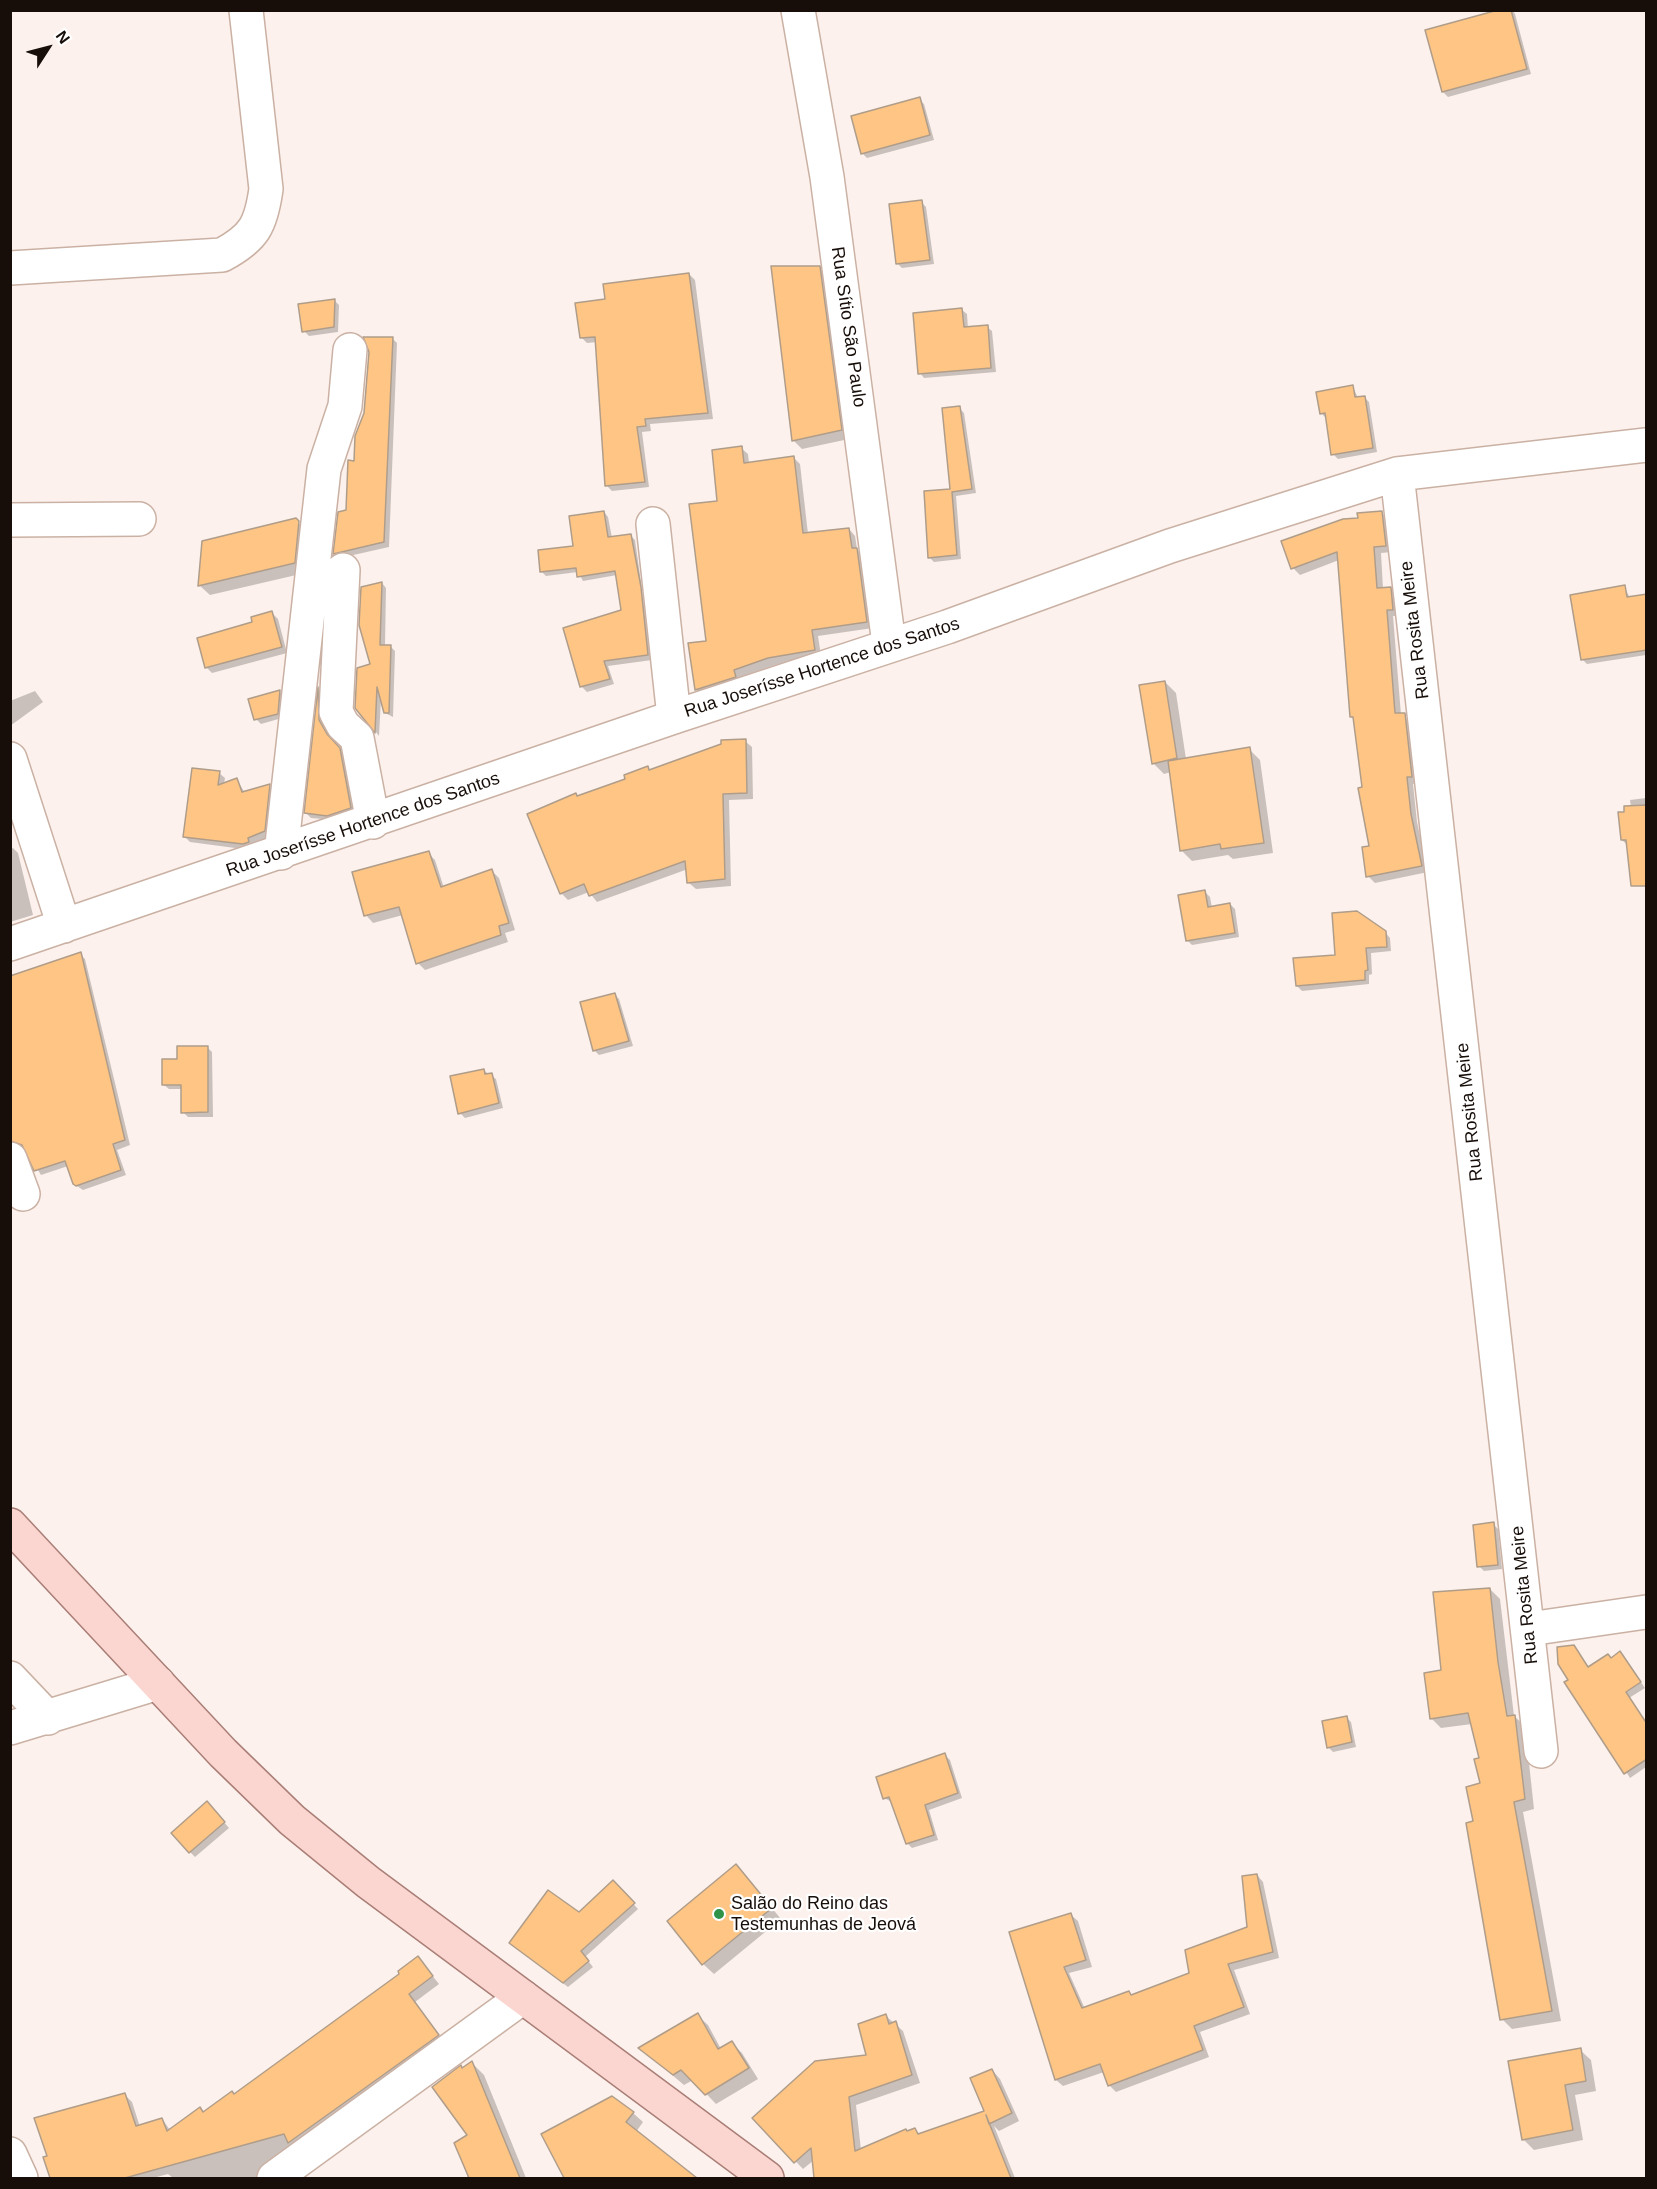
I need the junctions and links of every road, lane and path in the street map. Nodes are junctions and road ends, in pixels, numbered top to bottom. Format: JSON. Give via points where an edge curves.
{"nodes":[{"id":1,"x":246,"y":10,"type":"edge"},
{"id":2,"x":798,"y":10,"type":"edge"},
{"id":3,"x":10,"y":268,"type":"edge"},
{"id":4,"x":350,"y":350,"type":"dead end"},
{"id":5,"x":1647,"y":445,"type":"edge"},
{"id":6,"x":1397,"y":474,"type":"junction"},
{"id":7,"x":139,"y":519,"type":"dead end"},
{"id":8,"x":10,"y":520,"type":"edge"},
{"id":9,"x":653,"y":524,"type":"dead end"},
{"id":10,"x":343,"y":570,"type":"dead end"},
{"id":11,"x":889,"y":644,"type":"junction"},
{"id":12,"x":674,"y":717,"type":"junction"},
{"id":13,"x":10,"y":759,"type":"edge"},
{"id":14,"x":372,"y":822,"type":"junction"},
{"id":15,"x":281,"y":853,"type":"junction"},
{"id":16,"x":64,"y":926,"type":"junction"},
{"id":17,"x":10,"y":944,"type":"edge"},
{"id":18,"x":10,"y":1159,"type":"edge"},
{"id":19,"x":22,"y":1194,"type":"dead end"},
{"id":20,"x":10,"y":1525,"type":"edge"},
{"id":21,"x":1647,"y":1612,"type":"edge"},
{"id":22,"x":1529,"y":1629,"type":"junction"},
{"id":23,"x":10,"y":1677,"type":"edge"},
{"id":24,"x":158,"y":1683,"type":"junction"},
{"id":25,"x":48,"y":1718,"type":"junction"},
{"id":26,"x":10,"y":1728,"type":"edge"},
{"id":27,"x":1541,"y":1751,"type":"dead end"},
{"id":28,"x":523,"y":1997,"type":"junction"},
{"id":29,"x":10,"y":2154,"type":"edge"},
{"id":30,"x":21,"y":2178,"type":"edge"},
{"id":31,"x":274,"y":2178,"type":"edge"},
{"id":32,"x":767,"y":2178,"type":"edge"}],
"edges":[{"from":1,"to":3,"type":"street","via":[[266,189],[263,212],[254,233],[222,255]]},
{"from":2,"to":11,"type":"street","name":"Rua Sítio São Paulo","via":[[827,177]]},
{"from":4,"to":15,"type":"street","via":[[345,406],[324,469]]},
{"from":5,"to":6,"type":"street","name":"Rua Joserísse Hortence dos Santos"},
{"from":6,"to":11,"type":"street","name":"Rua Joserísse Hortence dos Santos","via":[[1170,546],[947,627]]},
{"from":6,"to":22,"type":"street","name":"Rua Rosita Meire"},
{"from":7,"to":8,"type":"street"},
{"from":9,"to":12,"type":"street"},
{"from":10,"to":14,"type":"street","via":[[336,712],[357,738]]},
{"from":11,"to":12,"type":"street","name":"Rua Joserísse Hortence dos Santos"},
{"from":12,"to":14,"type":"street","name":"Rua Joserísse Hortence dos Santos"},
{"from":13,"to":16,"type":"street"},
{"from":14,"to":15,"type":"street","name":"Rua Joserísse Hortence dos Santos"},
{"from":15,"to":16,"type":"street","name":"Rua Joserísse Hortence dos Santos"},
{"from":16,"to":17,"type":"street","name":"Rua Joserísse Hortence dos Santos"},
{"from":18,"to":19,"type":"street"},
{"from":20,"to":24,"type":"main road"},
{"from":21,"to":22,"type":"street"},
{"from":22,"to":27,"type":"street","name":"Rua Rosita Meire"},
{"from":23,"to":25,"type":"street"},
{"from":24,"to":25,"type":"street"},
{"from":24,"to":28,"type":"main road","via":[[292,1820]]},
{"from":25,"to":26,"type":"street"},
{"from":28,"to":31,"type":"street"},
{"from":28,"to":32,"type":"main road"},
{"from":29,"to":30,"type":"street"}]}
